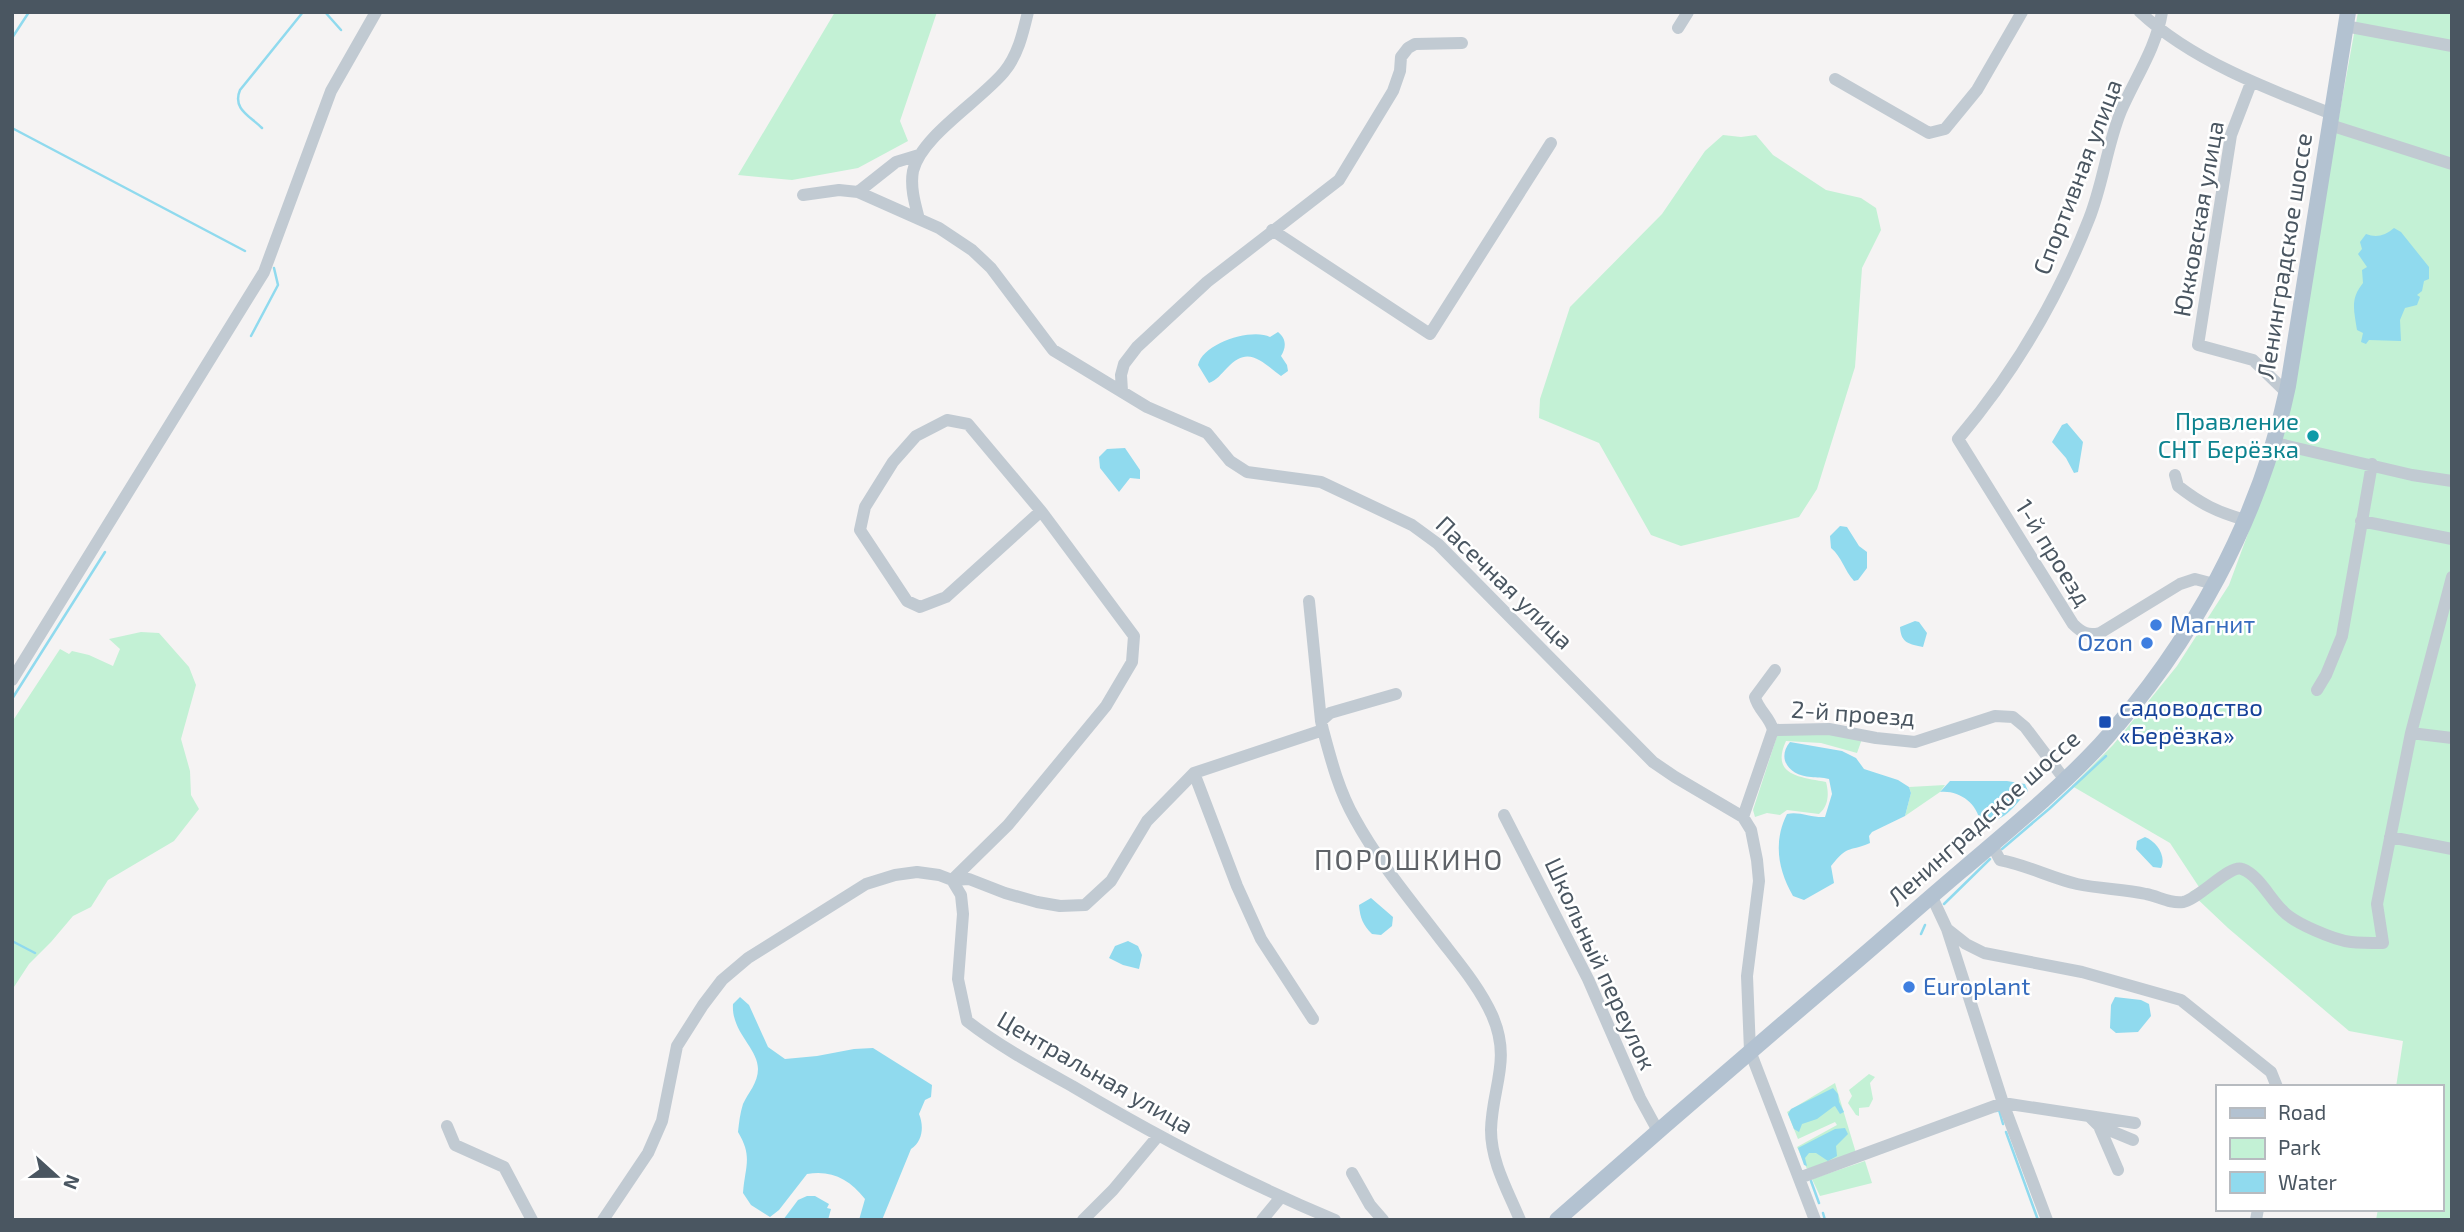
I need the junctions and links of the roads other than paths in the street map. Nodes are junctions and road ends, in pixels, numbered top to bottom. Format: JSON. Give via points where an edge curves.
{"nodes":[{"id":1,"x":376,"y":12,"type":"edge"},
{"id":2,"x":1028,"y":12,"type":"edge"},
{"id":3,"x":1688,"y":12,"type":"edge"},
{"id":4,"x":2022,"y":12,"type":"edge"},
{"id":5,"x":2140,"y":12,"type":"edge"},
{"id":6,"x":2162,"y":12,"type":"edge"},
{"id":7,"x":2347,"y":19,"type":"edge"},
{"id":8,"x":1678,"y":28,"type":"dead end"},
{"id":9,"x":2159,"y":30,"type":"junction"},
{"id":10,"x":1462,"y":43,"type":"dead end"},
{"id":11,"x":2452,"y":46,"type":"edge"},
{"id":12,"x":1835,"y":79,"type":"dead end"},
{"id":13,"x":2251,"y":83,"type":"junction"},
{"id":14,"x":2331,"y":120,"type":"junction"},
{"id":15,"x":1551,"y":143,"type":"dead end"},
{"id":16,"x":919,"y":155,"type":"junction"},
{"id":17,"x":2452,"y":164,"type":"edge"},
{"id":18,"x":858,"y":192,"type":"junction"},
{"id":19,"x":803,"y":195,"type":"dead end"},
{"id":20,"x":919,"y":219,"type":"junction"},
{"id":21,"x":1272,"y":230,"type":"junction"},
{"id":22,"x":1122,"y":391,"type":"junction"},
{"id":23,"x":2286,"y":392,"type":"junction"},
{"id":24,"x":1958,"y":439,"type":"joint"},
{"id":25,"x":2275,"y":443,"type":"junction"},
{"id":26,"x":2372,"y":464,"type":"junction"},
{"id":27,"x":2175,"y":475,"type":"dead end"},
{"id":28,"x":2452,"y":481,"type":"edge"},
{"id":29,"x":1041,"y":511,"type":"junction"},
{"id":30,"x":2245,"y":520,"type":"junction"},
{"id":31,"x":2361,"y":521,"type":"junction"},
{"id":32,"x":2452,"y":539,"type":"edge"},
{"id":33,"x":2452,"y":578,"type":"edge"},
{"id":34,"x":2214,"y":584,"type":"junction"},
{"id":35,"x":1309,"y":601,"type":"dead end"},
{"id":36,"x":2446,"y":623,"type":"edge"},
{"id":37,"x":1775,"y":670,"type":"dead end"},
{"id":38,"x":12,"y":680,"type":"edge"},
{"id":39,"x":2318,"y":690,"type":"dead end"},
{"id":40,"x":1396,"y":694,"type":"dead end"},
{"id":41,"x":1322,"y":725,"type":"junction"},
{"id":42,"x":1773,"y":730,"type":"junction"},
{"id":43,"x":2411,"y":733,"type":"junction"},
{"id":44,"x":2452,"y":738,"type":"edge"},
{"id":45,"x":1194,"y":774,"type":"junction"},
{"id":46,"x":2065,"y":780,"type":"junction"},
{"id":47,"x":1504,"y":816,"type":"dead end"},
{"id":48,"x":1743,"y":817,"type":"junction"},
{"id":49,"x":2390,"y":837,"type":"junction"},
{"id":50,"x":1992,"y":845,"type":"junction"},
{"id":51,"x":2452,"y":849,"type":"edge"},
{"id":52,"x":952,"y":880,"type":"junction"},
{"id":53,"x":1932,"y":897,"type":"junction"},
{"id":54,"x":1947,"y":929,"type":"junction"},
{"id":55,"x":1313,"y":1020,"type":"dead end"},
{"id":56,"x":1750,"y":1051,"type":"junction"},
{"id":57,"x":2276,"y":1085,"type":"edge"},
{"id":58,"x":2003,"y":1103,"type":"junction"},
{"id":59,"x":2089,"y":1116,"type":"junction"},
{"id":60,"x":2135,"y":1123,"type":"dead end"},
{"id":61,"x":447,"y":1126,"type":"dead end"},
{"id":62,"x":2099,"y":1126,"type":"junction"},
{"id":63,"x":1658,"y":1131,"type":"junction"},
{"id":64,"x":1158,"y":1136,"type":"junction"},
{"id":65,"x":2133,"y":1140,"type":"dead end"},
{"id":66,"x":2118,"y":1170,"type":"dead end"},
{"id":67,"x":1352,"y":1173,"type":"dead end"},
{"id":68,"x":1799,"y":1178,"type":"junction"},
{"id":69,"x":1281,"y":1197,"type":"junction"},
{"id":70,"x":532,"y":1220,"type":"edge"},
{"id":71,"x":603,"y":1220,"type":"edge"},
{"id":72,"x":1083,"y":1220,"type":"edge"},
{"id":73,"x":1262,"y":1220,"type":"edge"},
{"id":74,"x":1335,"y":1220,"type":"edge"},
{"id":75,"x":1383,"y":1220,"type":"edge"},
{"id":76,"x":1520,"y":1220,"type":"edge"},
{"id":77,"x":1557,"y":1220,"type":"edge"},
{"id":78,"x":1815,"y":1220,"type":"edge"},
{"id":79,"x":2047,"y":1220,"type":"edge"}],
"edges":[{"from":1,"to":38,"type":"street","via":[[331,91],[264,272]]},
{"from":2,"to":16,"type":"street","via":[[1020,43],[1006,69]]},
{"from":3,"to":8,"type":"street"},
{"from":4,"to":12,"type":"street","via":[[1977,90],[1945,129],[1929,133]]},
{"from":5,"to":9,"type":"street"},
{"from":6,"to":9,"type":"street","name":"Спортивная улица"},
{"from":7,"to":11,"type":"street"},
{"from":7,"to":14,"type":"main road","name":"Ленинградское шоссе"},
{"from":9,"to":13,"type":"street"},
{"from":9,"to":24,"type":"street","name":"Спортивная улица","via":[[2121,112],[2090,217],[2056,294],[1995,391]]},
{"from":10,"to":21,"type":"street","via":[[1408,48],[1401,57],[1393,91],[1339,180]]},
{"from":13,"to":14,"type":"street"},
{"from":13,"to":23,"type":"street","name":"Юкковская улица","via":[[2231,135],[2198,345],[2253,360]]},
{"from":14,"to":17,"type":"street"},
{"from":14,"to":23,"type":"main road","name":"Ленинградское шоссе"},
{"from":15,"to":21,"type":"street","via":[[1430,334]]},
{"from":16,"to":18,"type":"street","via":[[896,162]]},
{"from":16,"to":20,"type":"street","via":[[912,185]]},
{"from":18,"to":19,"type":"street","name":"Пасечная улица"},
{"from":18,"to":20,"type":"street","name":"Пасечная улица"},
{"from":20,"to":22,"type":"street","name":"Пасечная улица","via":[[972,250],[991,268],[1054,350]]},
{"from":21,"to":22,"type":"street","via":[[1136,347],[1124,363]]},
{"from":22,"to":48,"type":"street","name":"Пасечная улица","via":[[1170,419],[1207,433],[1230,461],[1247,472],[1321,482],[1412,525],[1438,544],[1654,762]]},
{"from":23,"to":25,"type":"main road","name":"Ленинградское шоссе"},
{"from":24,"to":34,"type":"street","name":"1-й проезд","via":[[2080,632],[2100,633],[2180,584],[2195,579]]},
{"from":25,"to":26,"type":"street"},
{"from":25,"to":30,"type":"main road","name":"Ленинградское шоссе"},
{"from":26,"to":28,"type":"street"},
{"from":26,"to":31,"type":"street"},
{"from":27,"to":30,"type":"street","via":[[2178,486],[2192,498],[2214,511]]},
{"from":29,"to":29,"type":"street","via":[[946,597],[920,607],[907,601],[860,530],[865,507],[892,462],[916,436],[947,421],[968,424]]},
{"from":29,"to":52,"type":"street","via":[[1134,636],[1132,662],[1098,716],[1008,825]]},
{"from":30,"to":34,"type":"main road","name":"Ленинградское шоссе"},
{"from":31,"to":32,"type":"street"},
{"from":31,"to":39,"type":"street","via":[[2342,636]]},
{"from":33,"to":36,"type":"street"},
{"from":34,"to":46,"type":"main road","name":"Ленинградское шоссе","via":[[2169,660]]},
{"from":35,"to":41,"type":"street"},
{"from":36,"to":43,"type":"street"},
{"from":37,"to":42,"type":"street","via":[[1755,697]]},
{"from":40,"to":41,"type":"street","via":[[1330,713]]},
{"from":41,"to":45,"type":"street"},
{"from":41,"to":76,"type":"street","via":[[1334,771],[1354,817],[1379,859],[1473,982],[1494,1020],[1502,1059],[1491,1129],[1493,1148]]},
{"from":42,"to":46,"type":"street","name":"2-й проезд","via":[[1829,729],[1915,742],[1995,716],[2013,717]]},
{"from":42,"to":48,"type":"street"},
{"from":43,"to":44,"type":"street"},
{"from":43,"to":49,"type":"street"},
{"from":45,"to":52,"type":"street","via":[[1147,821],[1111,881],[1085,905],[1037,902],[969,879]]},
{"from":45,"to":55,"type":"street","via":[[1261,939]]},
{"from":46,"to":50,"type":"main road","name":"Ленинградское шоссе"},
{"from":47,"to":63,"type":"street","name":"Школьный переулок","via":[[1588,979]]},
{"from":48,"to":56,"type":"street","via":[[1751,830],[1759,881],[1747,976]]},
{"from":49,"to":50,"type":"street","via":[[2377,904],[2383,943],[2348,942],[2285,914],[2251,875],[2236,867],[2196,897],[2174,902],[2036,872],[2000,860]]},
{"from":49,"to":51,"type":"street"},
{"from":50,"to":53,"type":"main road","name":"Ленинградское шоссе"},
{"from":52,"to":64,"type":"street","name":"Центральная улица","via":[[961,895],[958,979],[967,1020]]},
{"from":52,"to":71,"type":"street","via":[[918,872],[866,884],[748,958],[722,980],[677,1046],[662,1121],[648,1153]]},
{"from":53,"to":54,"type":"street"},
{"from":53,"to":56,"type":"main road","name":"Ленинградское шоссе"},
{"from":54,"to":57,"type":"street","via":[[1984,953],[2082,972],[2181,1000],[2271,1072]]},
{"from":54,"to":58,"type":"street"},
{"from":56,"to":63,"type":"main road","name":"Ленинградское шоссе"},
{"from":56,"to":68,"type":"street"},
{"from":58,"to":59,"type":"street"},
{"from":58,"to":68,"type":"street"},
{"from":58,"to":79,"type":"street"},
{"from":59,"to":60,"type":"street"},
{"from":59,"to":62,"type":"street"},
{"from":61,"to":70,"type":"street","via":[[455,1145],[504,1167]]},
{"from":62,"to":65,"type":"street"},
{"from":62,"to":66,"type":"street"},
{"from":63,"to":77,"type":"main road","name":"Ленинградское шоссе"},
{"from":64,"to":69,"type":"street","name":"Центральная улица"},
{"from":64,"to":72,"type":"street"},
{"from":67,"to":75,"type":"street"},
{"from":68,"to":78,"type":"street"},
{"from":69,"to":73,"type":"street"},
{"from":69,"to":74,"type":"street","name":"Центральная улица"}]}
